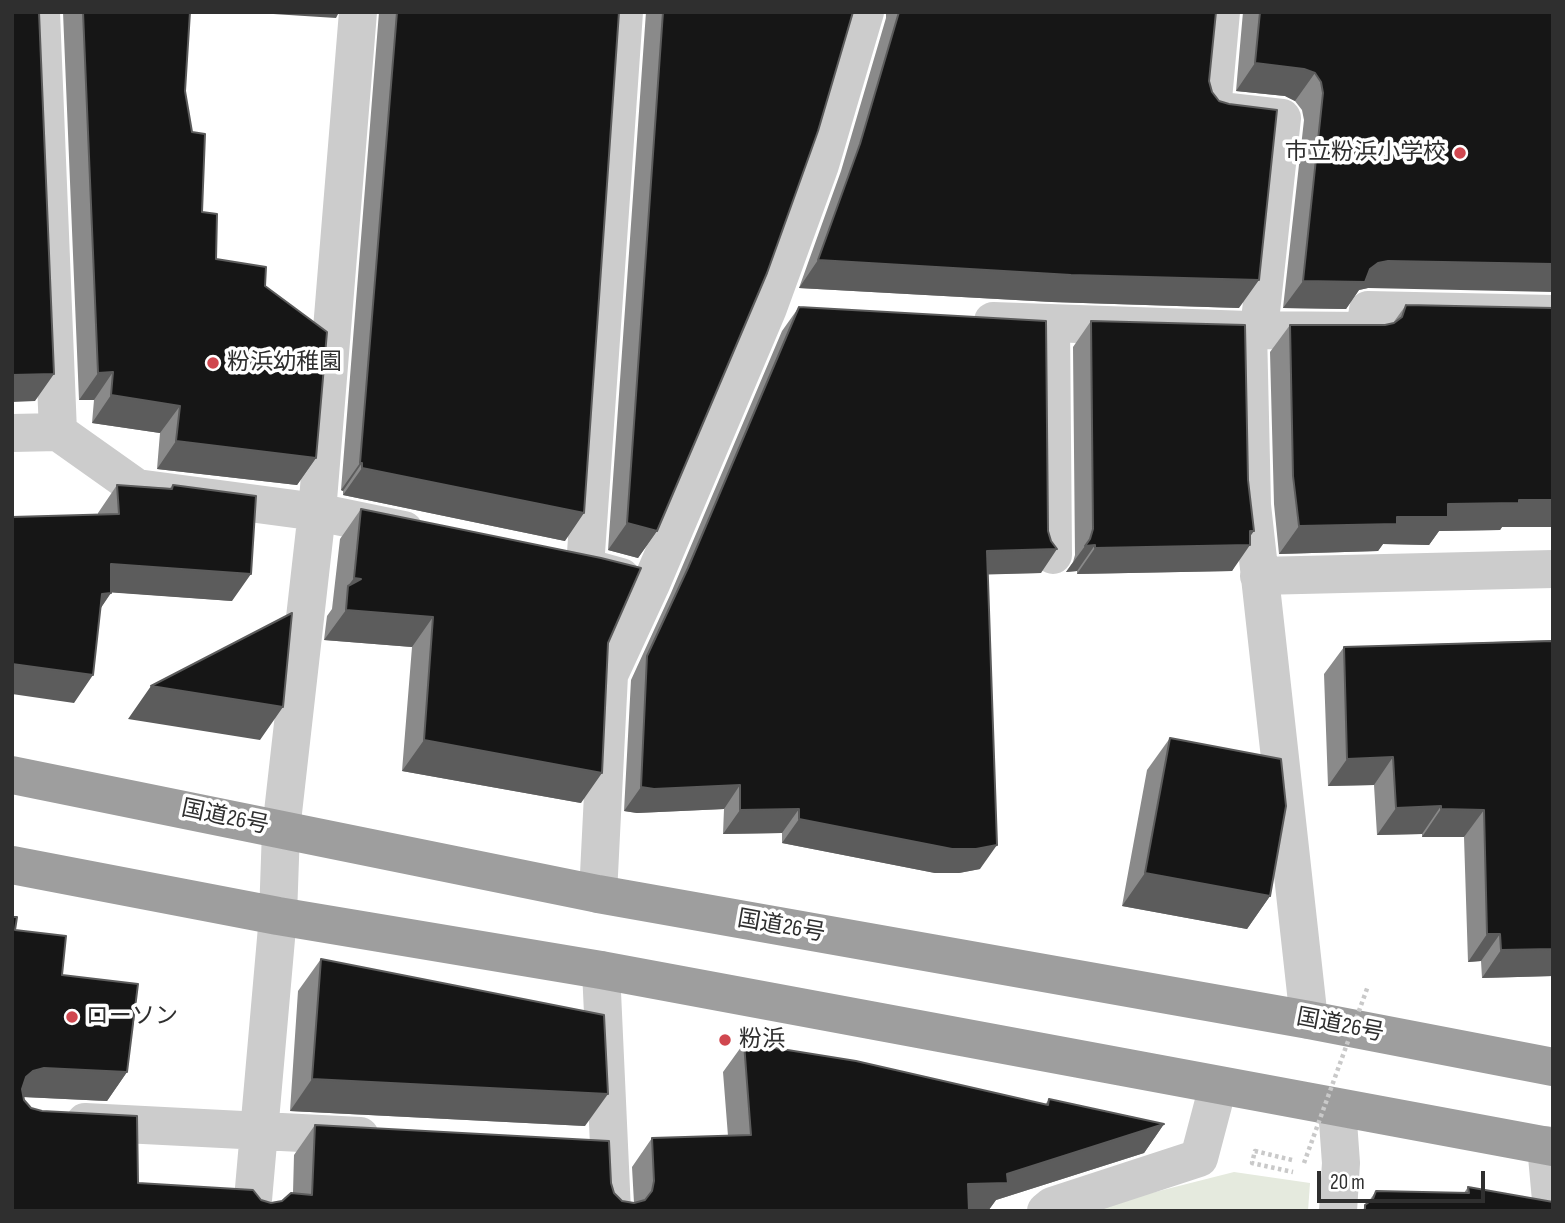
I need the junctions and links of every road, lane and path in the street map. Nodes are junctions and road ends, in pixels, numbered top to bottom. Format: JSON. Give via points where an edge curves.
{"nodes":[{"id":1,"x":41,"y":12,"type":"edge"},
{"id":2,"x":358,"y":12,"type":"edge"},
{"id":3,"x":624,"y":12,"type":"edge"},
{"id":4,"x":865,"y":12,"type":"edge"},
{"id":5,"x":1221,"y":12,"type":"edge"},
{"id":6,"x":768,"y":308,"type":"junction"},
{"id":7,"x":808,"y":310,"type":"edge"},
{"id":8,"x":1553,"y":314,"type":"edge"},
{"id":9,"x":956,"y":319,"type":"edge"},
{"id":10,"x":1051,"y":324,"type":"junction"},
{"id":11,"x":1253,"y":330,"type":"junction"},
{"id":12,"x":58,"y":432,"type":"junction"},
{"id":13,"x":12,"y":433,"type":"edge"},
{"id":14,"x":317,"y":512,"type":"junction"},
{"id":15,"x":438,"y":537,"type":"edge"},
{"id":16,"x":1053,"y":555,"type":"edge"},
{"id":17,"x":545,"y":559,"type":"edge"},
{"id":18,"x":585,"y":568,"type":"junction"},
{"id":19,"x":1553,"y":569,"type":"edge"},
{"id":20,"x":1259,"y":576,"type":"junction"},
{"id":21,"x":651,"y":584,"type":"junction"},
{"id":22,"x":12,"y":775,"type":"edge"},
{"id":23,"x":281,"y":830,"type":"junction"},
{"id":24,"x":12,"y":864,"type":"edge"},
{"id":25,"x":598,"y":894,"type":"junction"},
{"id":26,"x":278,"y":916,"type":"junction"},
{"id":27,"x":601,"y":970,"type":"junction"},
{"id":28,"x":1368,"y":986,"type":"dead end"},
{"id":29,"x":1309,"y":1020,"type":"junction"},
{"id":30,"x":1553,"y":1067,"type":"edge"},
{"id":31,"x":1218,"y":1086,"type":"junction"},
{"id":32,"x":1337,"y":1108,"type":"junction"},
{"id":33,"x":51,"y":1121,"type":"edge"},
{"id":34,"x":259,"y":1131,"type":"junction"},
{"id":35,"x":394,"y":1138,"type":"edge"},
{"id":36,"x":1549,"y":1146,"type":"edge"},
{"id":37,"x":569,"y":1147,"type":"edge"},
{"id":38,"x":609,"y":1149,"type":"junction"},
{"id":39,"x":1298,"y":1173,"type":"dead end"},
{"id":40,"x":252,"y":1211,"type":"edge"},
{"id":41,"x":612,"y":1211,"type":"edge"},
{"id":42,"x":1046,"y":1211,"type":"edge"},
{"id":43,"x":1338,"y":1211,"type":"edge"},
{"id":44,"x":1552,"y":1211,"type":"edge"}],
"edges":[{"from":1,"to":12,"type":"street"},
{"from":2,"to":14,"type":"street"},
{"from":3,"to":18,"type":"street"},
{"from":4,"to":6,"type":"street","via":[[820,165]]},
{"from":5,"to":11,"type":"street","via":[[1212,110],[1282,118]]},
{"from":6,"to":7,"type":"street"},
{"from":6,"to":21,"type":"street"},
{"from":8,"to":11,"type":"street","via":[[1368,310],[1365,331]]},
{"from":9,"to":10,"type":"street"},
{"from":10,"to":11,"type":"street"},
{"from":10,"to":16,"type":"street"},
{"from":11,"to":20,"type":"street","via":[[1252,505]]},
{"from":12,"to":13,"type":"street"},
{"from":12,"to":14,"type":"street","via":[[137,488]]},
{"from":14,"to":15,"type":"street"},
{"from":14,"to":23,"type":"street"},
{"from":17,"to":18,"type":"street"},
{"from":18,"to":21,"type":"street"},
{"from":19,"to":20,"type":"street"},
{"from":20,"to":29,"type":"street"},
{"from":21,"to":25,"type":"street","via":[[609,675]]},
{"from":22,"to":23,"type":"highway","name":"国道26号"},
{"from":23,"to":25,"type":"highway","name":"国道26号"},
{"from":23,"to":26,"type":"street"},
{"from":24,"to":26,"type":"highway"},
{"from":25,"to":29,"type":"highway","name":"国道26号"},
{"from":26,"to":27,"type":"highway"},
{"from":26,"to":34,"type":"street"},
{"from":27,"to":31,"type":"highway"},
{"from":27,"to":38,"type":"street"},
{"from":28,"to":39,"type":"path","bridge":true,"via":[[1304,1163],[1255,1151],[1252,1163]]},
{"from":29,"to":30,"type":"highway","name":"国道26号"},
{"from":31,"to":32,"type":"highway"},
{"from":31,"to":42,"type":"street","via":[[1199,1158]]},
{"from":32,"to":36,"type":"highway"},
{"from":32,"to":43,"type":"street"},
{"from":33,"to":34,"type":"street"},
{"from":34,"to":35,"type":"street"},
{"from":34,"to":40,"type":"street"},
{"from":36,"to":44,"type":"street"},
{"from":37,"to":38,"type":"street"},
{"from":38,"to":41,"type":"street"}]}
